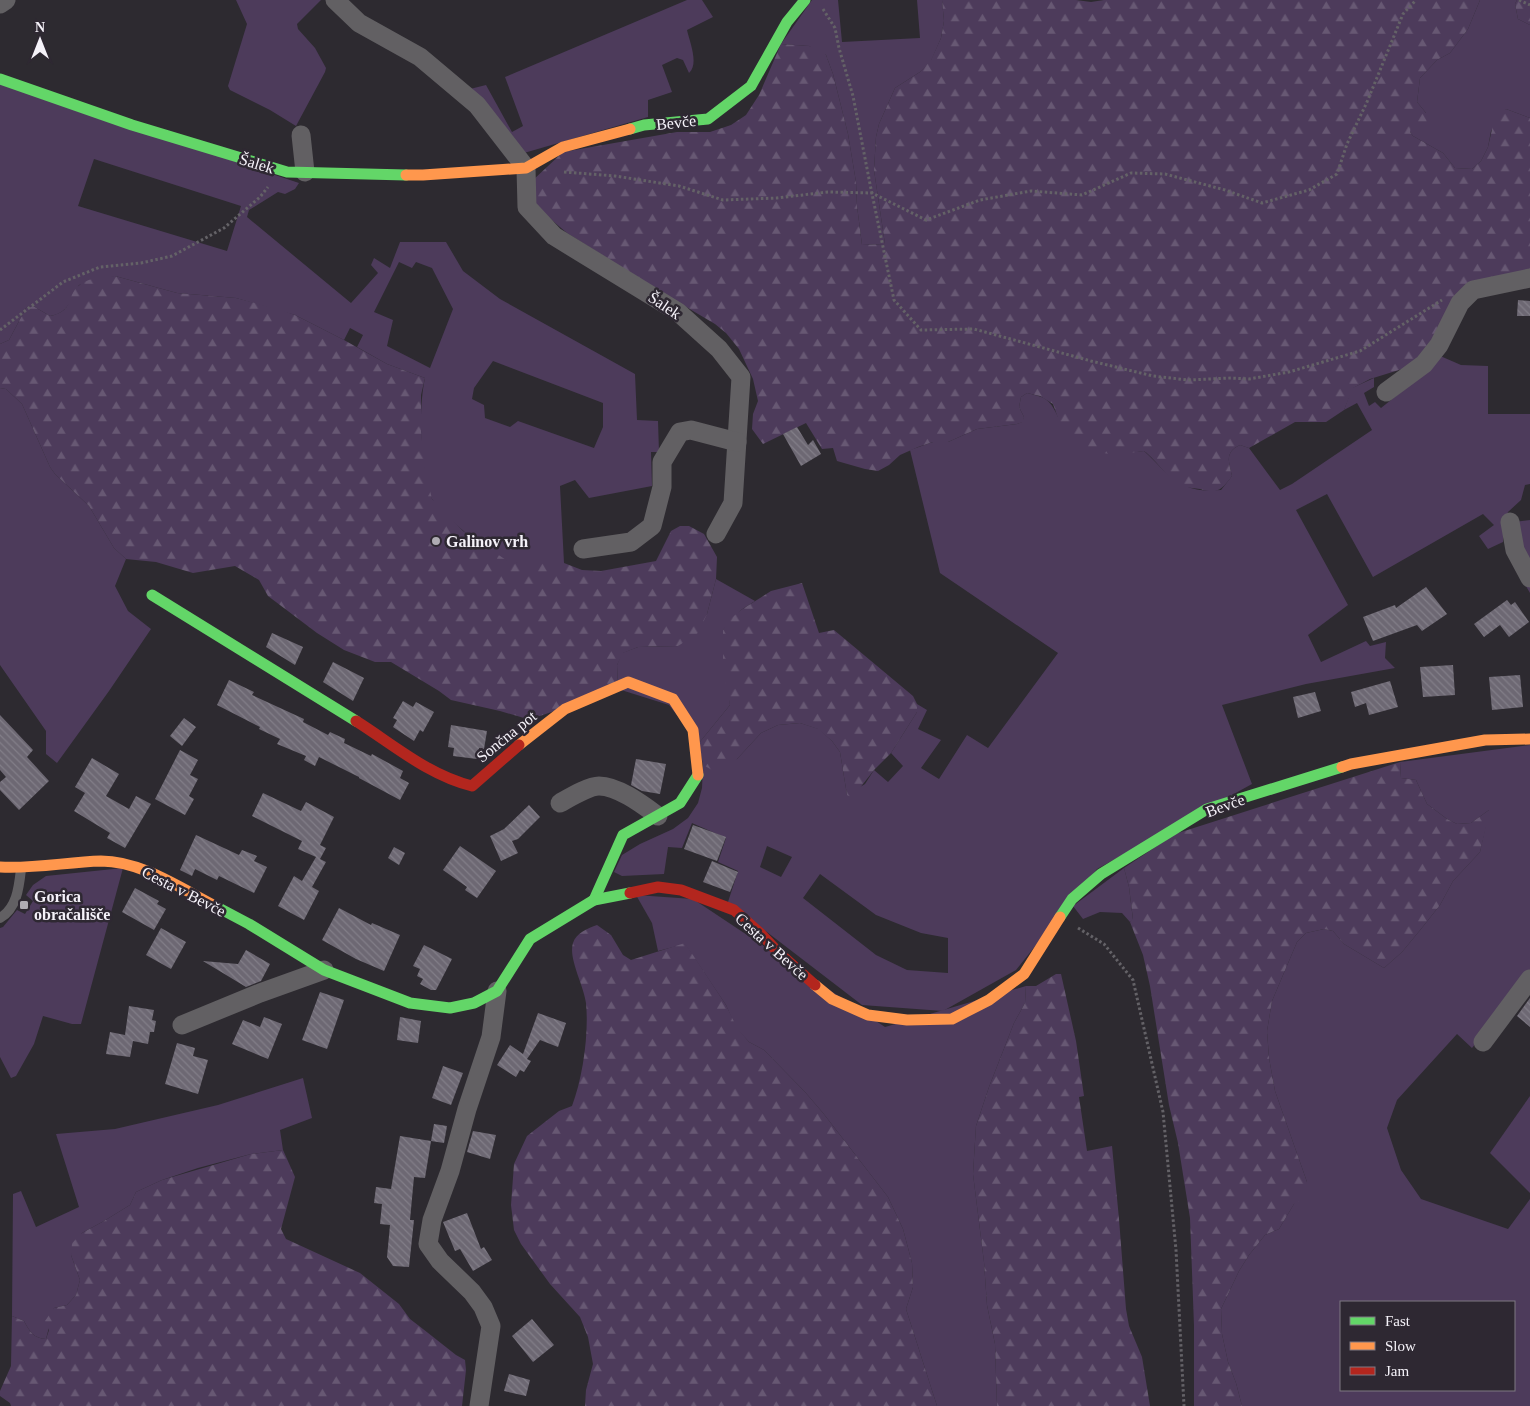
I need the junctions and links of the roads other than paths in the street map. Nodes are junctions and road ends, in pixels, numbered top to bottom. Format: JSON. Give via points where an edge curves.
{"nodes":[{"id":1,"x":6,"y":0,"type":"edge"},
{"id":2,"x":335,"y":0,"type":"edge"},
{"id":3,"x":805,"y":0,"type":"edge"},
{"id":4,"x":0,"y":4,"type":"edge"},
{"id":5,"x":0,"y":79,"type":"edge"},
{"id":6,"x":301,"y":135,"type":"dead end"},
{"id":7,"x":526,"y":168,"type":"junction"},
{"id":8,"x":305,"y":172,"type":"junction"},
{"id":9,"x":1530,"y":278,"type":"edge"},
{"id":10,"x":1386,"y":392,"type":"dead end"},
{"id":11,"x":737,"y":442,"type":"junction"},
{"id":12,"x":1510,"y":522,"type":"dead end"},
{"id":13,"x":716,"y":534,"type":"dead end"},
{"id":14,"x":583,"y":549,"type":"dead end"},
{"id":15,"x":1530,"y":578,"type":"edge"},
{"id":16,"x":152,"y":595,"type":"dead end"},
{"id":17,"x":1530,"y":739,"type":"edge"},
{"id":18,"x":560,"y":803,"type":"dead end"},
{"id":19,"x":658,"y":816,"type":"junction"},
{"id":20,"x":0,"y":867,"type":"edge"},
{"id":21,"x":22,"y":868,"type":"junction"},
{"id":22,"x":594,"y":900,"type":"junction"},
{"id":23,"x":0,"y":918,"type":"edge"},
{"id":24,"x":324,"y":970,"type":"junction"},
{"id":25,"x":1530,"y":979,"type":"edge"},
{"id":26,"x":496,"y":991,"type":"junction"},
{"id":27,"x":989,"y":1000,"type":"joint"},
{"id":28,"x":182,"y":1025,"type":"dead end"},
{"id":29,"x":1482,"y":1042,"type":"dead end"},
{"id":30,"x":479,"y":1406,"type":"edge"}],
"edges":[{"from":1,"to":4,"type":"street"},
{"from":2,"to":7,"type":"street","via":[[359,23],[420,57],[477,104]]},
{"from":3,"to":7,"type":"street","name":"Bevče","via":[[787,22],[751,86],[708,118],[644,125],[563,147]]},
{"from":5,"to":8,"type":"street","name":"Šalek","via":[[132,125],[287,172]]},
{"from":6,"to":8,"type":"street"},
{"from":7,"to":8,"type":"street","name":"Šalek","via":[[423,175]]},
{"from":7,"to":11,"type":"street","name":"Šalek","via":[[527,207],[554,236],[678,312],[719,348],[741,377]]},
{"from":9,"to":10,"type":"street","via":[[1473,290],[1460,303],[1439,345],[1424,364]]},
{"from":11,"to":13,"type":"street","name":"Šalek","via":[[734,504]]},
{"from":11,"to":14,"type":"street","via":[[691,430],[680,432],[662,462],[662,487],[652,526],[631,542]]},
{"from":12,"to":15,"type":"street","via":[[1515,550]]},
{"from":16,"to":19,"type":"street","name":"Sončna pot","via":[[433,771],[472,786],[564,709],[628,682],[673,699],[693,730],[698,776],[680,803]]},
{"from":17,"to":27,"type":"street","name":"Bevče","via":[[1485,740],[1351,764],[1208,809],[1101,874],[1072,899],[1024,974]]},
{"from":18,"to":19,"type":"street","via":[[599,786],[635,799]]},
{"from":19,"to":22,"type":"street","name":"Sončna pot","via":[[623,835]]},
{"from":20,"to":21,"type":"street","name":"Cesta v Bevče"},
{"from":21,"to":23,"type":"lane","via":[[17,897]]},
{"from":21,"to":24,"type":"street","name":"Cesta v Bevče","via":[[102,861],[130,865],[250,924]]},
{"from":22,"to":26,"type":"street","name":"Cesta v Bevče","via":[[530,939]]},
{"from":22,"to":27,"type":"street","name":"Cesta v Bevče","via":[[658,887],[681,890],[734,910],[832,999],[868,1015],[907,1020],[952,1019]]},
{"from":24,"to":26,"type":"street","name":"Cesta v Bevče","via":[[410,1002],[450,1008],[474,1003]]},
{"from":24,"to":28,"type":"street"},
{"from":25,"to":29,"type":"street"},
{"from":26,"to":30,"type":"street","name":"Cesta v Bevče","via":[[490,1037],[432,1220],[428,1244],[440,1261],[472,1292],[490,1326]]}]}
